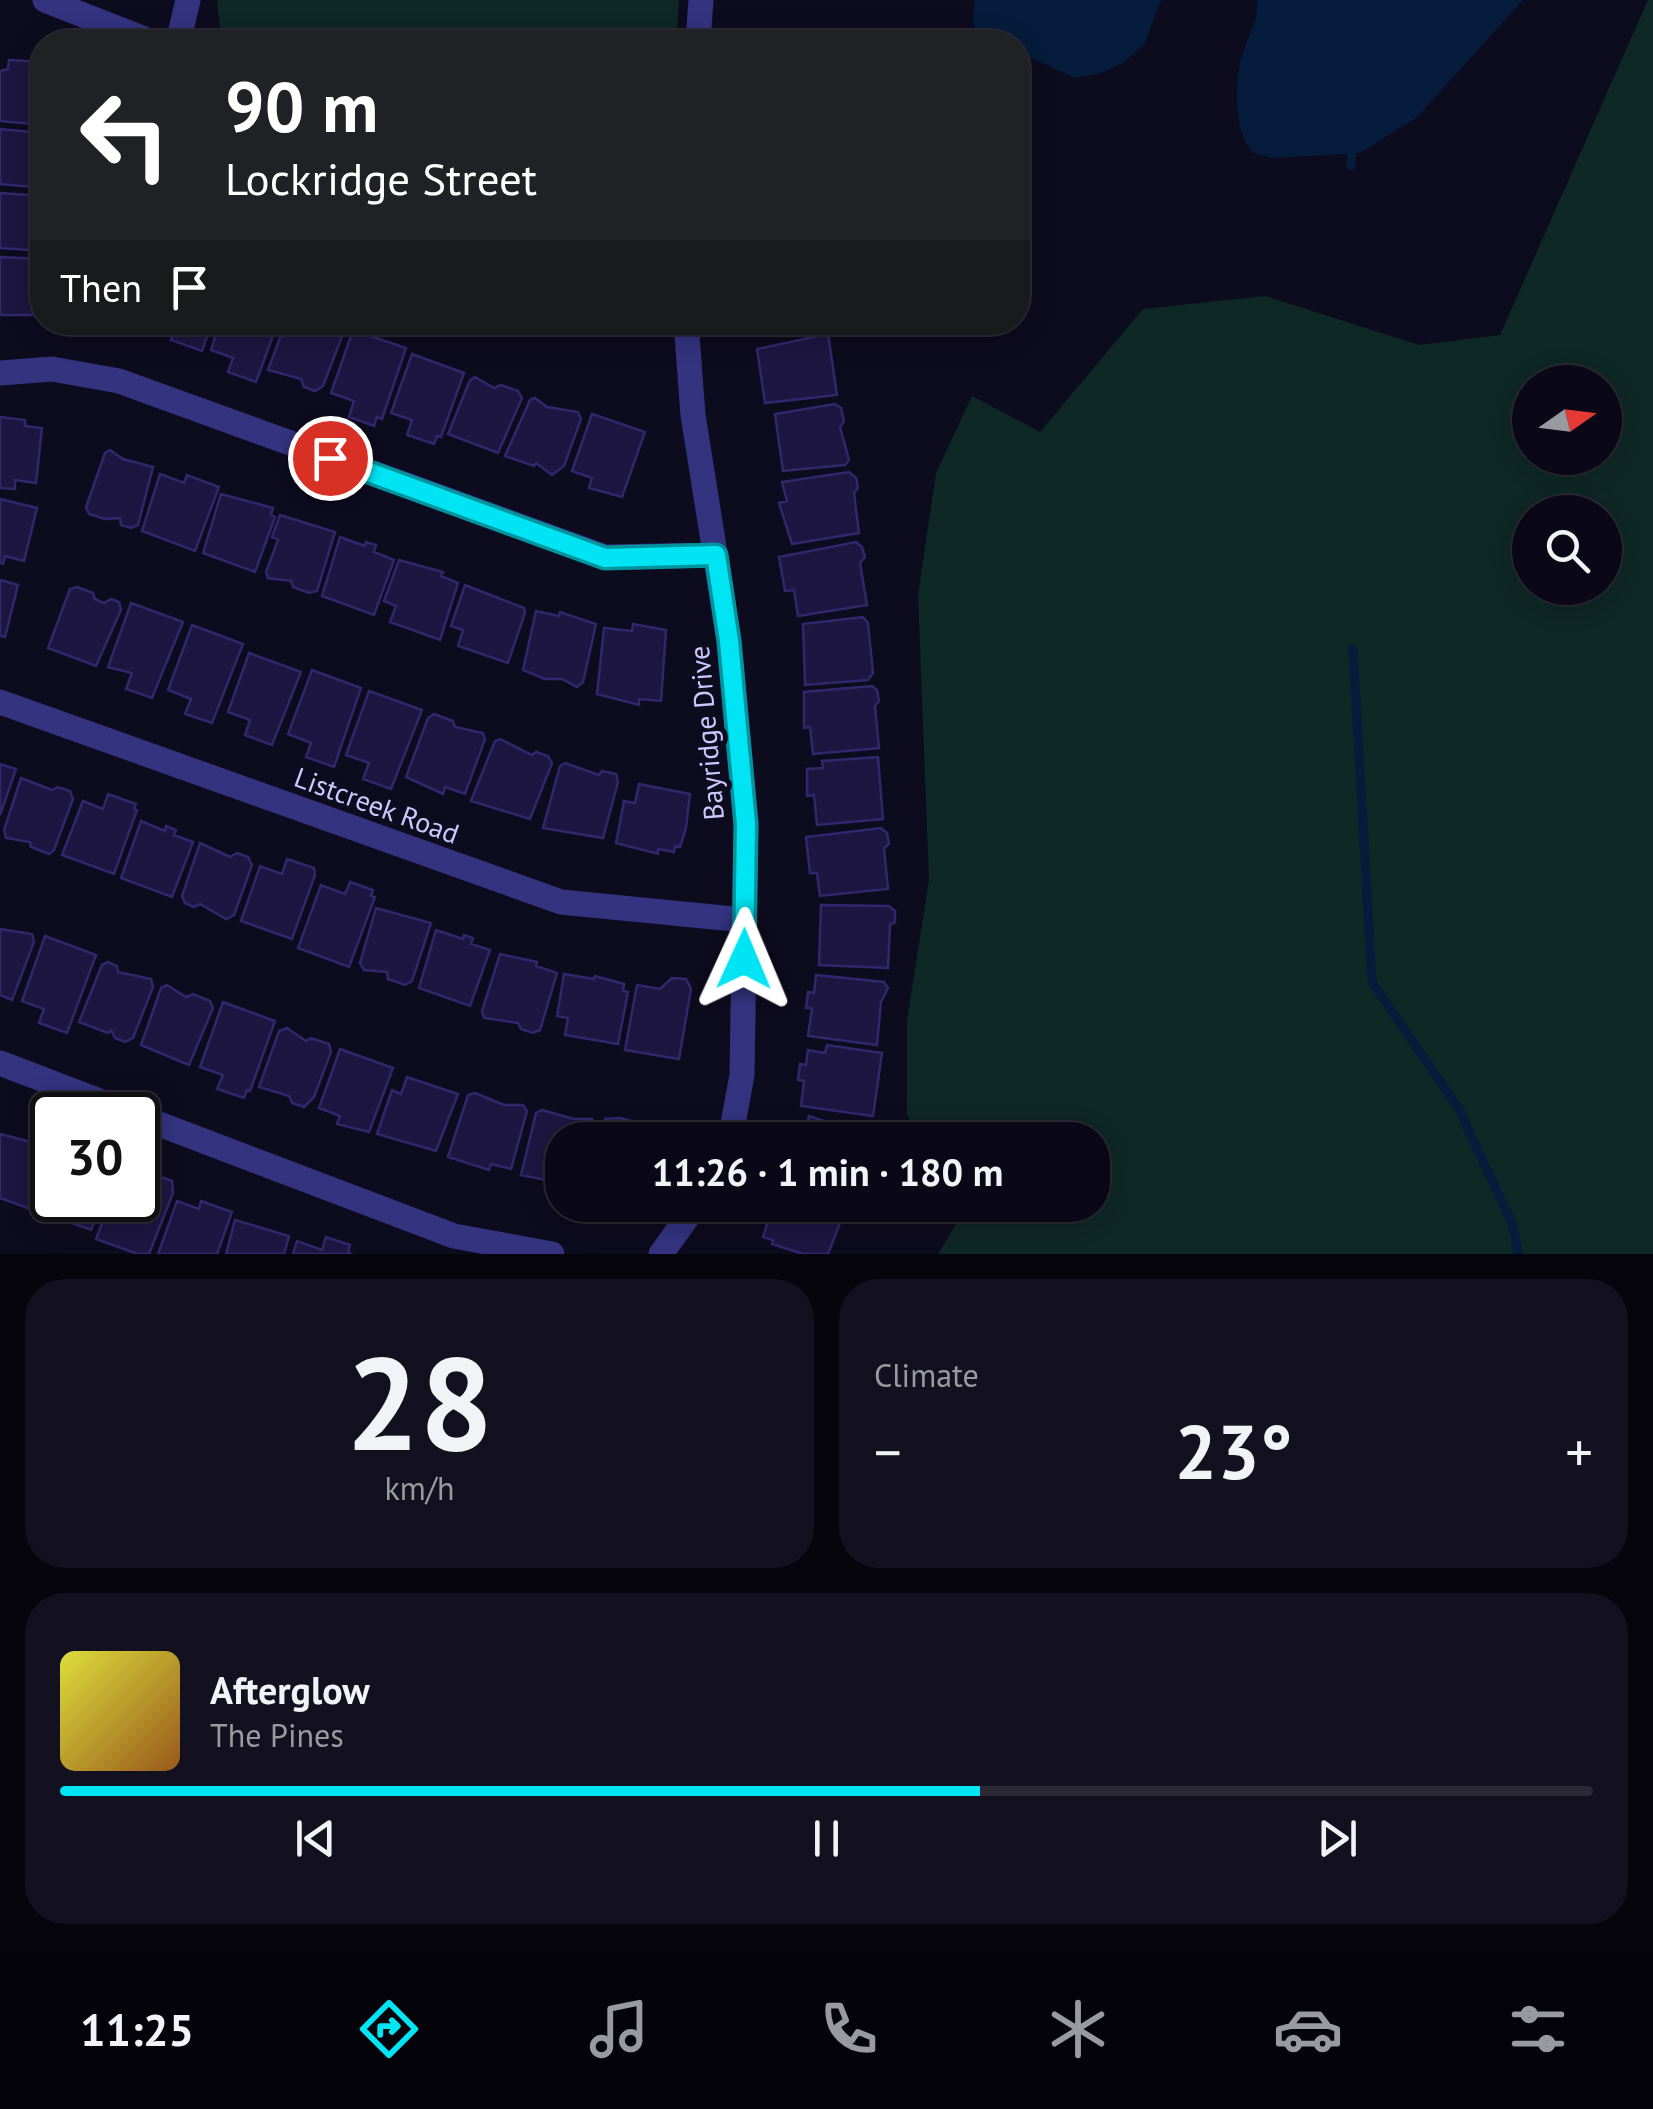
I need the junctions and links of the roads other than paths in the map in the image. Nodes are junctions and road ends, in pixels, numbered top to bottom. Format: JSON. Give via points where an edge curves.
{"nodes":[{"id":1,"x":45,"y":0,"type":"edge"},
{"id":2,"x":188,"y":0,"type":"edge"},
{"id":3,"x":702,"y":0,"type":"edge"},
{"id":4,"x":121,"y":30,"type":"edge"},
{"id":5,"x":181,"y":30,"type":"edge"},
{"id":6,"x":699,"y":30,"type":"edge"},
{"id":7,"x":687,"y":335,"type":"edge"},
{"id":8,"x":0,"y":373,"type":"edge"},
{"id":9,"x":716,"y":555,"type":"junction"},
{"id":10,"x":0,"y":702,"type":"edge"},
{"id":11,"x":744,"y":920,"type":"junction"},
{"id":12,"x":0,"y":1064,"type":"edge"},
{"id":13,"x":75,"y":1092,"type":"edge"},
{"id":14,"x":733,"y":1122,"type":"edge"},
{"id":15,"x":160,"y":1124,"type":"edge"},
{"id":16,"x":684,"y":1222,"type":"edge"},
{"id":17,"x":552,"y":1254,"type":"edge"},
{"id":18,"x":660,"y":1254,"type":"edge"}],
"edges":[{"from":1,"to":4,"type":"street"},
{"from":2,"to":5,"type":"street"},
{"from":3,"to":6,"type":"street"},
{"from":7,"to":9,"type":"street","name":"Bayridge Drive"},
{"from":8,"to":9,"type":"street","via":[[52,369],[120,381],[605,558]]},
{"from":9,"to":11,"type":"street","name":"Bayridge Drive","via":[[746,824]]},
{"from":10,"to":11,"type":"street","name":"Listcreek Road","via":[[562,902]]},
{"from":11,"to":14,"type":"street","name":"Bayridge Drive","via":[[742,1075]]},
{"from":12,"to":13,"type":"street"},
{"from":15,"to":17,"type":"street","via":[[454,1236]]},
{"from":16,"to":18,"type":"street"}]}
